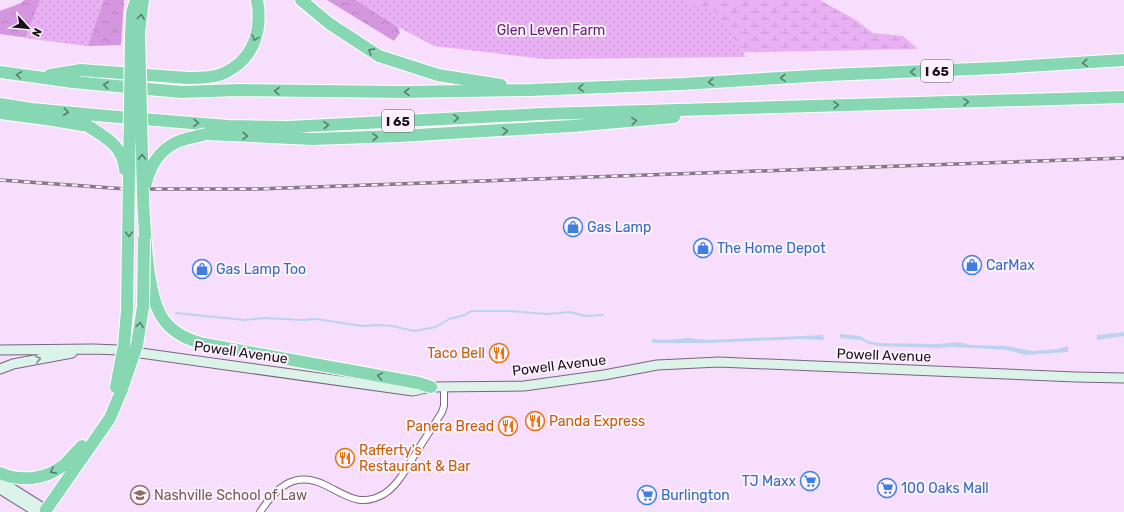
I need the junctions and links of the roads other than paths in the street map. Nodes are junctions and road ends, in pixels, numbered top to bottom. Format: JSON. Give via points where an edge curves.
{"nodes":[{"id":1,"x":136,"y":0,"type":"edge"},
{"id":2,"x":144,"y":0,"type":"edge"},
{"id":3,"x":257,"y":0,"type":"edge"},
{"id":4,"x":300,"y":0,"type":"edge"},
{"id":5,"x":135,"y":34,"type":"junction"},
{"id":6,"x":1124,"y":60,"type":"edge"},
{"id":7,"x":0,"y":72,"type":"edge"},
{"id":8,"x":37,"y":77,"type":"junction"},
{"id":9,"x":530,"y":90,"type":"junction"},
{"id":10,"x":1124,"y":97,"type":"edge"},
{"id":11,"x":0,"y":104,"type":"edge"},
{"id":12,"x":797,"y":106,"type":"junction"},
{"id":13,"x":0,"y":113,"type":"edge"},
{"id":14,"x":128,"y":196,"type":"junction"},
{"id":15,"x":143,"y":196,"type":"junction"},
{"id":16,"x":144,"y":239,"type":"junction"},
{"id":17,"x":93,"y":349,"type":"junction"},
{"id":18,"x":0,"y":350,"type":"edge"},
{"id":19,"x":0,"y":369,"type":"edge"},
{"id":20,"x":1121,"y":379,"type":"edge"},
{"id":21,"x":431,"y":387,"type":"junction"},
{"id":22,"x":444,"y":387,"type":"junction"},
{"id":23,"x":119,"y":388,"type":"junction"},
{"id":24,"x":82,"y":446,"type":"junction"},
{"id":25,"x":0,"y":473,"type":"edge"},
{"id":26,"x":0,"y":481,"type":"edge"},
{"id":27,"x":0,"y":489,"type":"edge"},
{"id":28,"x":14,"y":498,"type":"junction"},
{"id":29,"x":41,"y":511,"type":"edge"},
{"id":30,"x":23,"y":512,"type":"edge"},
{"id":31,"x":260,"y":512,"type":"edge"}],
"edges":[{"from":1,"to":5,"type":"highway","via":[[132,13]]},
{"from":5,"to":2,"type":"highway","one_way":true},
{"from":3,"to":8,"type":"highway","one_way":true,"via":[[258,31],[252,47],[241,61],[222,74],[188,78],[81,70]]},
{"from":9,"to":4,"type":"highway","one_way":true,"via":[[438,75],[379,56],[330,24]]},
{"from":5,"to":14,"type":"highway","bridge":true},
{"from":15,"to":5,"type":"highway","one_way":true,"bridge":true},
{"from":6,"to":9,"type":"highway","number":"I 65","one_way":true},
{"from":8,"to":7,"type":"highway","number":"I 65","one_way":true},
{"from":9,"to":8,"type":"highway","number":"I 65","one_way":true,"via":[[181,92]]},
{"from":12,"to":10,"type":"highway","number":"I 65","one_way":true},
{"from":11,"to":12,"type":"highway","number":"I 65","one_way":true,"via":[[228,126],[288,127],[541,114]]},
{"from":15,"to":12,"type":"highway","one_way":true,"bridge":true,"via":[[150,170],[162,153],[176,142],[206,134],[312,139],[422,135],[572,126]]},
{"from":13,"to":14,"type":"highway","bridge":true,"via":[[88,126],[112,141],[124,158]]},
{"from":14,"to":23,"type":"highway","one_way":true,"bridge":true,"via":[[127,311]]},
{"from":15,"to":16,"type":"highway"},
{"from":21,"to":16,"type":"highway","one_way":true,"bridge":true,"via":[[188,339],[162,318],[152,290]]},
{"from":23,"to":16,"type":"highway","one_way":true,"bridge":true,"via":[[137,345],[142,315]]},
{"from":17,"to":18,"type":"main road","name":"Powell Avenue"},
{"from":19,"to":17,"type":"main road","one_way":true,"via":[[13,364]]},
{"from":17,"to":21,"type":"main road","name":"Powell Avenue","via":[[169,356],[413,391]]},
{"from":20,"to":22,"type":"main road","name":"Powell Avenue","via":[[712,362],[658,365],[524,386]]},
{"from":21,"to":22,"type":"main road","name":"Powell Avenue"},
{"from":22,"to":31,"type":"street","via":[[442,412],[398,481],[384,494],[370,499],[354,499],[314,481],[295,481],[274,492]]},
{"from":23,"to":24,"type":"highway"},
{"from":23,"to":29,"type":"highway","via":[[110,418]]},
{"from":24,"to":25,"type":"highway","one_way":true,"via":[[60,468],[44,476],[22,479]]},
{"from":24,"to":29,"type":"highway"},
{"from":26,"to":29,"type":"main road"},
{"from":27,"to":28,"type":"main road"},
{"from":28,"to":29,"type":"main road"},
{"from":28,"to":30,"type":"main road"}]}
